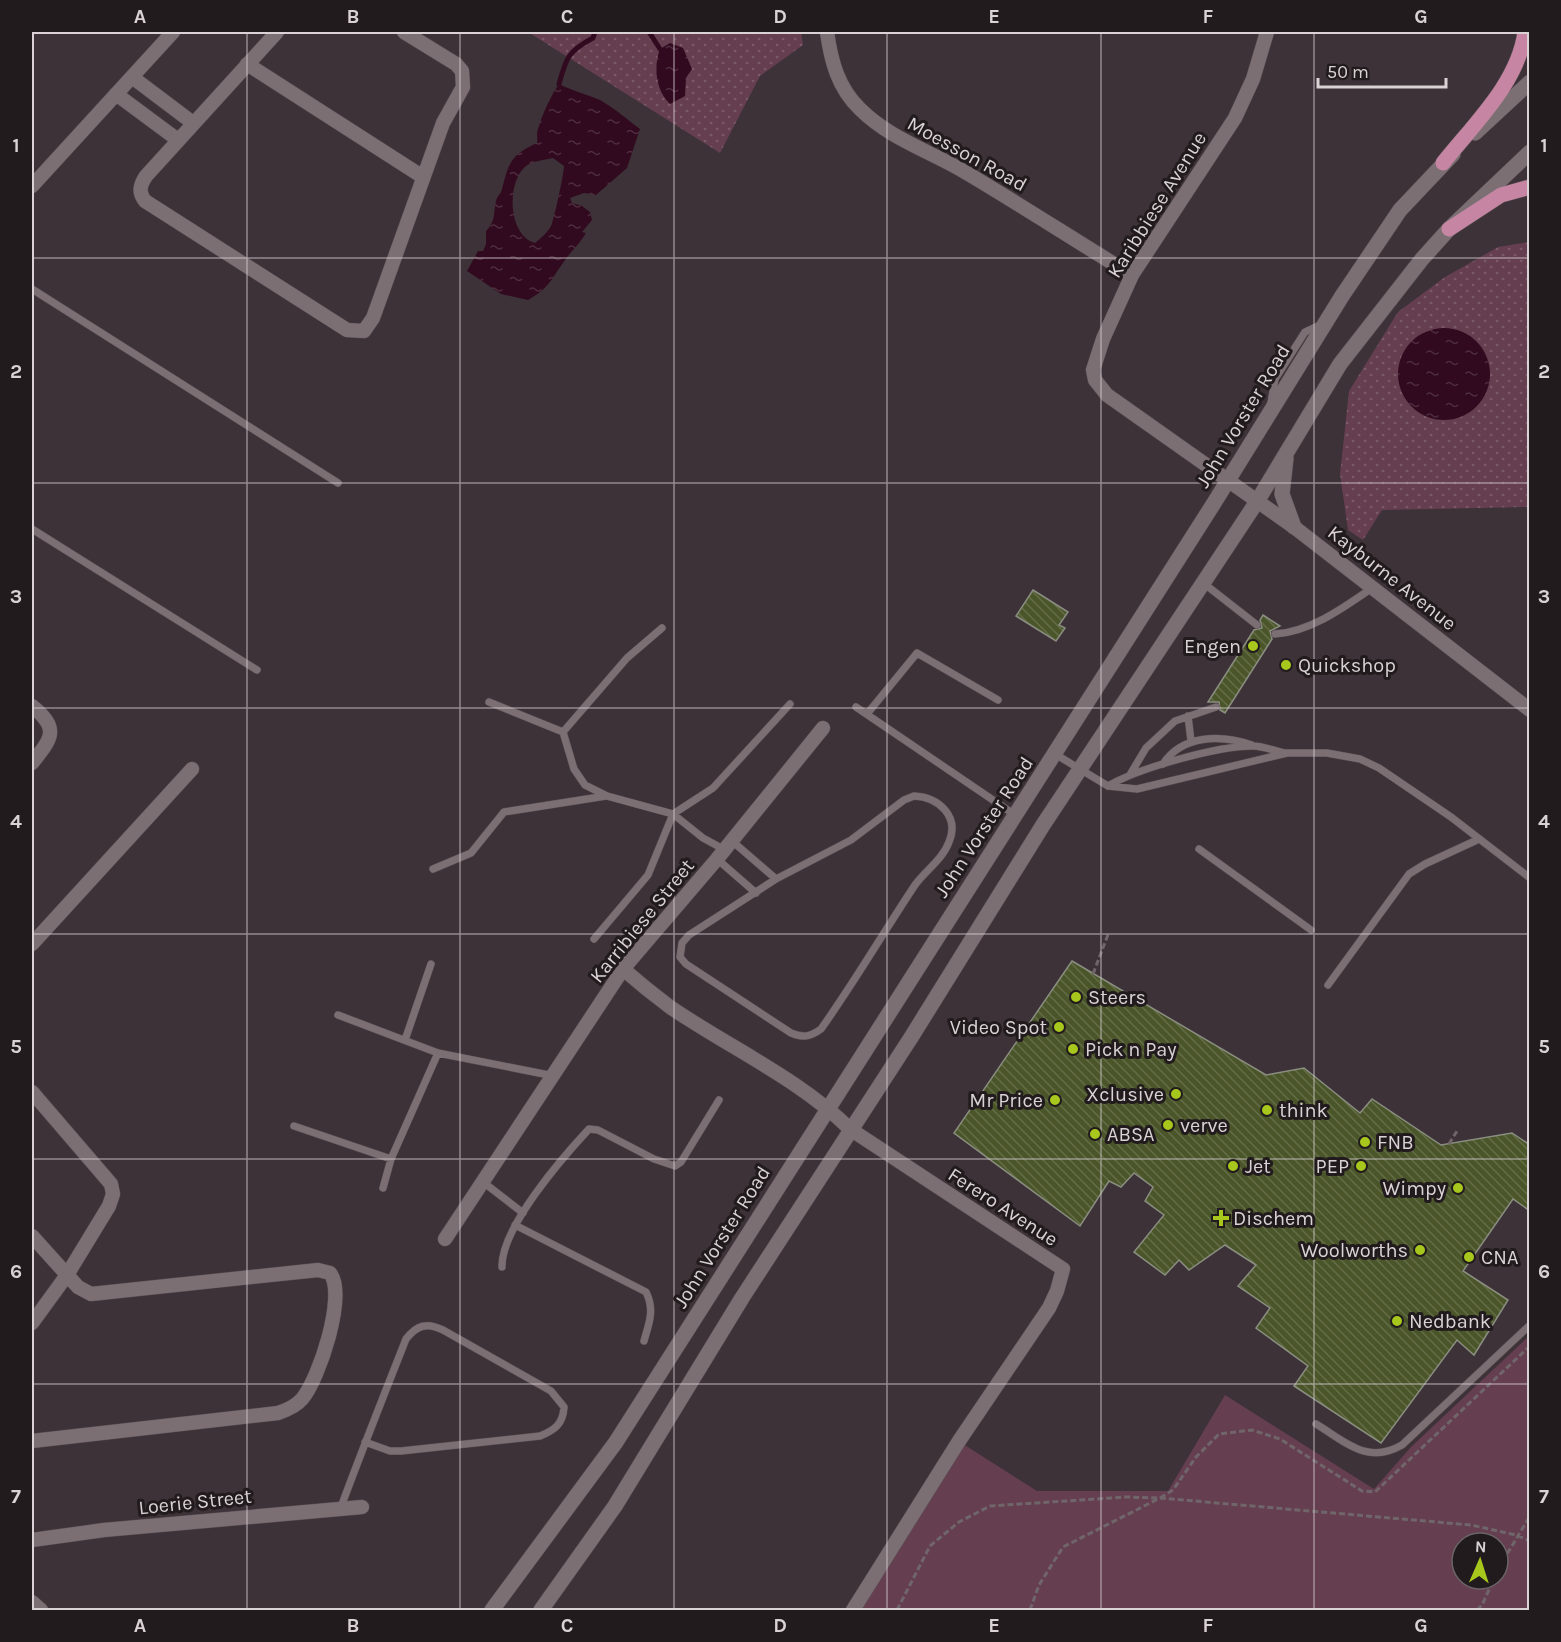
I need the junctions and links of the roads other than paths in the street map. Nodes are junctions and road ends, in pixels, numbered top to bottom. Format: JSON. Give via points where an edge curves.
{"nodes":[{"id":1,"x":173,"y":32,"type":"edge"},
{"id":2,"x":278,"y":32,"type":"edge"},
{"id":3,"x":404,"y":32,"type":"edge"},
{"id":4,"x":827,"y":32,"type":"edge"},
{"id":5,"x":1267,"y":32,"type":"edge"},
{"id":6,"x":1525,"y":32,"type":"edge"},
{"id":7,"x":247,"y":64,"type":"junction"},
{"id":8,"x":132,"y":77,"type":"junction"},
{"id":9,"x":1530,"y":82,"type":"edge"},
{"id":10,"x":116,"y":94,"type":"junction"},
{"id":11,"x":193,"y":123,"type":"junction"},
{"id":12,"x":178,"y":140,"type":"junction"},
{"id":13,"x":1530,"y":152,"type":"edge"},
{"id":14,"x":1443,"y":164,"type":"junction"},
{"id":15,"x":423,"y":177,"type":"junction"},
{"id":16,"x":32,"y":186,"type":"edge"},
{"id":17,"x":1530,"y":187,"type":"edge"},
{"id":18,"x":1449,"y":229,"type":"junction"},
{"id":19,"x":1132,"y":275,"type":"junction"},
{"id":20,"x":32,"y":289,"type":"edge"},
{"id":21,"x":1290,"y":444,"type":"junction"},
{"id":22,"x":1229,"y":480,"type":"junction"},
{"id":23,"x":338,"y":483,"type":"dead end"},
{"id":24,"x":1258,"y":500,"type":"junction"},
{"id":25,"x":1294,"y":527,"type":"junction"},
{"id":26,"x":32,"y":529,"type":"edge"},
{"id":27,"x":1202,"y":582,"type":"junction"},
{"id":28,"x":1372,"y":588,"type":"junction"},
{"id":29,"x":1257,"y":625,"type":"dead end"},
{"id":30,"x":662,"y":628,"type":"dead end"},
{"id":31,"x":1275,"y":634,"type":"dead end"},
{"id":32,"x":258,"y":670,"type":"dead end"},
{"id":33,"x":998,"y":700,"type":"dead end"},
{"id":34,"x":489,"y":702,"type":"dead end"},
{"id":35,"x":790,"y":704,"type":"dead end"},
{"id":36,"x":32,"y":706,"type":"edge"},
{"id":37,"x":856,"y":707,"type":"dead end"},
{"id":38,"x":1216,"y":707,"type":"dead end"},
{"id":39,"x":1530,"y":710,"type":"edge"},
{"id":40,"x":867,"y":714,"type":"junction"},
{"id":41,"x":1188,"y":716,"type":"junction"},
{"id":42,"x":823,"y":728,"type":"dead end"},
{"id":43,"x":563,"y":732,"type":"junction"},
{"id":44,"x":1191,"y":741,"type":"junction"},
{"id":45,"x":1253,"y":746,"type":"junction"},
{"id":46,"x":1287,"y":753,"type":"junction"},
{"id":47,"x":1055,"y":754,"type":"junction"},
{"id":48,"x":32,"y":763,"type":"edge"},
{"id":49,"x":1162,"y":764,"type":"junction"},
{"id":50,"x":192,"y":769,"type":"dead end"},
{"id":51,"x":1080,"y":770,"type":"junction"},
{"id":52,"x":1131,"y":773,"type":"junction"},
{"id":53,"x":1108,"y":786,"type":"junction"},
{"id":54,"x":607,"y":796,"type":"junction"},
{"id":55,"x":673,"y":814,"type":"junction"},
{"id":56,"x":1015,"y":815,"type":"junction"},
{"id":57,"x":1477,"y":840,"type":"junction"},
{"id":58,"x":1199,"y":849,"type":"dead end"},
{"id":59,"x":724,"y":850,"type":"junction"},
{"id":60,"x":433,"y":869,"type":"dead end"},
{"id":61,"x":1530,"y":878,"type":"edge"},
{"id":62,"x":776,"y":879,"type":"junction"},
{"id":63,"x":756,"y":893,"type":"junction"},
{"id":64,"x":1311,"y":930,"type":"dead end"},
{"id":65,"x":594,"y":939,"type":"dead end"},
{"id":66,"x":32,"y":944,"type":"edge"},
{"id":67,"x":431,"y":964,"type":"dead end"},
{"id":68,"x":623,"y":969,"type":"junction"},
{"id":69,"x":1328,"y":985,"type":"dead end"},
{"id":70,"x":338,"y":1015,"type":"dead end"},
{"id":71,"x":405,"y":1040,"type":"junction"},
{"id":72,"x":438,"y":1053,"type":"junction"},
{"id":73,"x":555,"y":1076,"type":"junction"},
{"id":74,"x":32,"y":1092,"type":"edge"},
{"id":75,"x":719,"y":1100,"type":"dead end"},
{"id":76,"x":829,"y":1108,"type":"junction"},
{"id":77,"x":294,"y":1126,"type":"dead end"},
{"id":78,"x":850,"y":1129,"type":"junction"},
{"id":79,"x":390,"y":1159,"type":"junction"},
{"id":80,"x":483,"y":1182,"type":"junction"},
{"id":81,"x":383,"y":1188,"type":"dead end"},
{"id":82,"x":523,"y":1213,"type":"junction"},
{"id":83,"x":515,"y":1225,"type":"junction"},
{"id":84,"x":32,"y":1236,"type":"edge"},
{"id":85,"x":445,"y":1239,"type":"dead end"},
{"id":86,"x":502,"y":1267,"type":"dead end"},
{"id":87,"x":67,"y":1275,"type":"junction"},
{"id":88,"x":32,"y":1323,"type":"edge"},
{"id":89,"x":1530,"y":1325,"type":"edge"},
{"id":90,"x":645,"y":1341,"type":"dead end"},
{"id":91,"x":1316,"y":1424,"type":"dead end"},
{"id":92,"x":32,"y":1441,"type":"edge"},
{"id":93,"x":365,"y":1442,"type":"junction"},
{"id":94,"x":341,"y":1507,"type":"junction"},
{"id":95,"x":362,"y":1507,"type":"dead end"},
{"id":96,"x":32,"y":1540,"type":"edge"},
{"id":97,"x":32,"y":1602,"type":"edge"},
{"id":98,"x":41,"y":1611,"type":"edge"},
{"id":99,"x":492,"y":1611,"type":"edge"},
{"id":100,"x":541,"y":1611,"type":"edge"},
{"id":101,"x":853,"y":1611,"type":"edge"}],
"edges":[{"from":1,"to":8,"type":"street"},
{"from":2,"to":7,"type":"street"},
{"from":3,"to":15,"type":"street","via":[[456,64],[464,79]]},
{"from":4,"to":19,"type":"street","name":"Moesson Road","via":[[835,72],[848,94],[888,133],[963,170]]},
{"from":5,"to":19,"type":"street","name":"Karibbiese Avenue","via":[[1253,79],[1235,118]]},
{"from":6,"to":14,"type":"main road","via":[[1510,76]]},
{"from":7,"to":11,"type":"street"},
{"from":7,"to":15,"type":"street"},
{"from":8,"to":10,"type":"street"},
{"from":8,"to":11,"type":"street"},
{"from":9,"to":14,"type":"main road","name":"John Vorster Road"},
{"from":10,"to":12,"type":"street"},
{"from":10,"to":16,"type":"street"},
{"from":11,"to":12,"type":"street"},
{"from":12,"to":15,"type":"street","via":[[142,182],[141,196],[145,201],[356,333],[364,331],[373,318]]},
{"from":13,"to":18,"type":"main road"},
{"from":14,"to":22,"type":"main road","name":"John Vorster Road","via":[[1400,210]]},
{"from":17,"to":18,"type":"main road","via":[[1501,195]]},
{"from":18,"to":21,"type":"main road","via":[[1398,287],[1340,364]]},
{"from":19,"to":22,"type":"street","name":"Karibbiese Avenue","via":[[1095,360],[1095,380],[1107,395]]},
{"from":20,"to":23,"type":"lane"},
{"from":21,"to":24,"type":"main road"},
{"from":21,"to":25,"type":"main road","via":[[1282,485]]},
{"from":22,"to":24,"type":"street","name":"Kayburne Avenue"},
{"from":22,"to":47,"type":"main road","name":"John Vorster Road"},
{"from":24,"to":25,"type":"street","name":"Kayburne Avenue"},
{"from":24,"to":27,"type":"main road"},
{"from":25,"to":28,"type":"street","name":"Kayburne Avenue"},
{"from":26,"to":32,"type":"lane"},
{"from":27,"to":29,"type":"lane"},
{"from":27,"to":51,"type":"main road"},
{"from":28,"to":31,"type":"lane","via":[[1309,626]]},
{"from":28,"to":39,"type":"street","name":"Kayburne Avenue"},
{"from":30,"to":43,"type":"lane","via":[[627,658]]},
{"from":33,"to":40,"type":"lane","via":[[917,653]]},
{"from":34,"to":43,"type":"lane"},
{"from":35,"to":55,"type":"lane","via":[[719,782]]},
{"from":36,"to":48,"type":"street","via":[[46,717],[51,736]]},
{"from":37,"to":40,"type":"lane"},
{"from":38,"to":41,"type":"lane"},
{"from":40,"to":56,"type":"lane"},
{"from":41,"to":44,"type":"lane"},
{"from":41,"to":52,"type":"lane","via":[[1153,741]]},
{"from":42,"to":59,"type":"street","name":"Karribiese Street"},
{"from":43,"to":54,"type":"lane","via":[[574,769],[585,785]]},
{"from":44,"to":45,"type":"lane","via":[[1227,739]]},
{"from":44,"to":49,"type":"lane","via":[[1170,753]]},
{"from":45,"to":46,"type":"lane"},
{"from":45,"to":49,"type":"lane"},
{"from":46,"to":53,"type":"lane","via":[[1154,786]]},
{"from":46,"to":57,"type":"lane","via":[[1327,753],[1360,759],[1418,794]]},
{"from":47,"to":51,"type":"lane"},
{"from":47,"to":56,"type":"main road","name":"John Vorster Road"},
{"from":49,"to":52,"type":"lane"},
{"from":50,"to":66,"type":"street"},
{"from":51,"to":53,"type":"lane"},
{"from":51,"to":78,"type":"main road"},
{"from":52,"to":53,"type":"lane"},
{"from":54,"to":55,"type":"lane"},
{"from":54,"to":60,"type":"lane","via":[[504,812],[471,853]]},
{"from":55,"to":59,"type":"lane"},
{"from":55,"to":65,"type":"lane","via":[[648,875]]},
{"from":56,"to":76,"type":"main road","name":"John Vorster Road"},
{"from":57,"to":61,"type":"lane"},
{"from":57,"to":69,"type":"lane","via":[[1409,874]]},
{"from":58,"to":64,"type":"lane"},
{"from":59,"to":62,"type":"lane"},
{"from":59,"to":63,"type":"lane"},
{"from":59,"to":68,"type":"street","name":"Karribiese Street"},
{"from":62,"to":63,"type":"lane"},
{"from":62,"to":63,"type":"lane","via":[[851,840],[904,800],[925,796],[946,809],[950,841],[943,853],[916,884],[821,1029],[812,1036],[791,1033],[680,957],[682,943],[689,935]]},
{"from":67,"to":71,"type":"lane"},
{"from":68,"to":73,"type":"street","name":"Karribiese Street"},
{"from":68,"to":76,"type":"street","name":"Ferero Avenue","via":[[671,1007]]},
{"from":70,"to":71,"type":"lane"},
{"from":71,"to":72,"type":"lane"},
{"from":72,"to":73,"type":"lane"},
{"from":72,"to":79,"type":"lane"},
{"from":73,"to":80,"type":"street","name":"Karribiese Street"},
{"from":74,"to":87,"type":"street","via":[[113,1190],[109,1206]]},
{"from":75,"to":82,"type":"lane","via":[[675,1166],[589,1129]]},
{"from":76,"to":78,"type":"street","name":"Ferero Avenue"},
{"from":76,"to":99,"type":"main road","name":"John Vorster Road","via":[[616,1442]]},
{"from":77,"to":79,"type":"lane"},
{"from":78,"to":100,"type":"main road","via":[[615,1506]]},
{"from":78,"to":101,"type":"street","name":"Ferero Avenue","via":[[1063,1269],[1049,1308],[959,1441]]},
{"from":79,"to":81,"type":"lane"},
{"from":80,"to":82,"type":"lane"},
{"from":80,"to":85,"type":"street","name":"Karribiese Street"},
{"from":82,"to":83,"type":"lane"},
{"from":83,"to":86,"type":"lane","via":[[502,1254]]},
{"from":83,"to":90,"type":"lane","via":[[645,1292],[652,1313]]},
{"from":84,"to":87,"type":"street"},
{"from":87,"to":88,"type":"street"},
{"from":87,"to":92,"type":"street","via":[[91,1294],[318,1270],[335,1279],[336,1300],[326,1347],[307,1393],[290,1408],[278,1413]]},
{"from":89,"to":91,"type":"lane","via":[[1390,1452],[1363,1452]]},
{"from":93,"to":93,"type":"lane","via":[[406,1339],[422,1325],[443,1330],[551,1391],[564,1407],[560,1424],[540,1436],[401,1451]]},
{"from":93,"to":94,"type":"lane"},
{"from":94,"to":95,"type":"street","name":"Loerie Street"},
{"from":94,"to":96,"type":"street","name":"Loerie Street"},
{"from":97,"to":98,"type":"street"}]}
